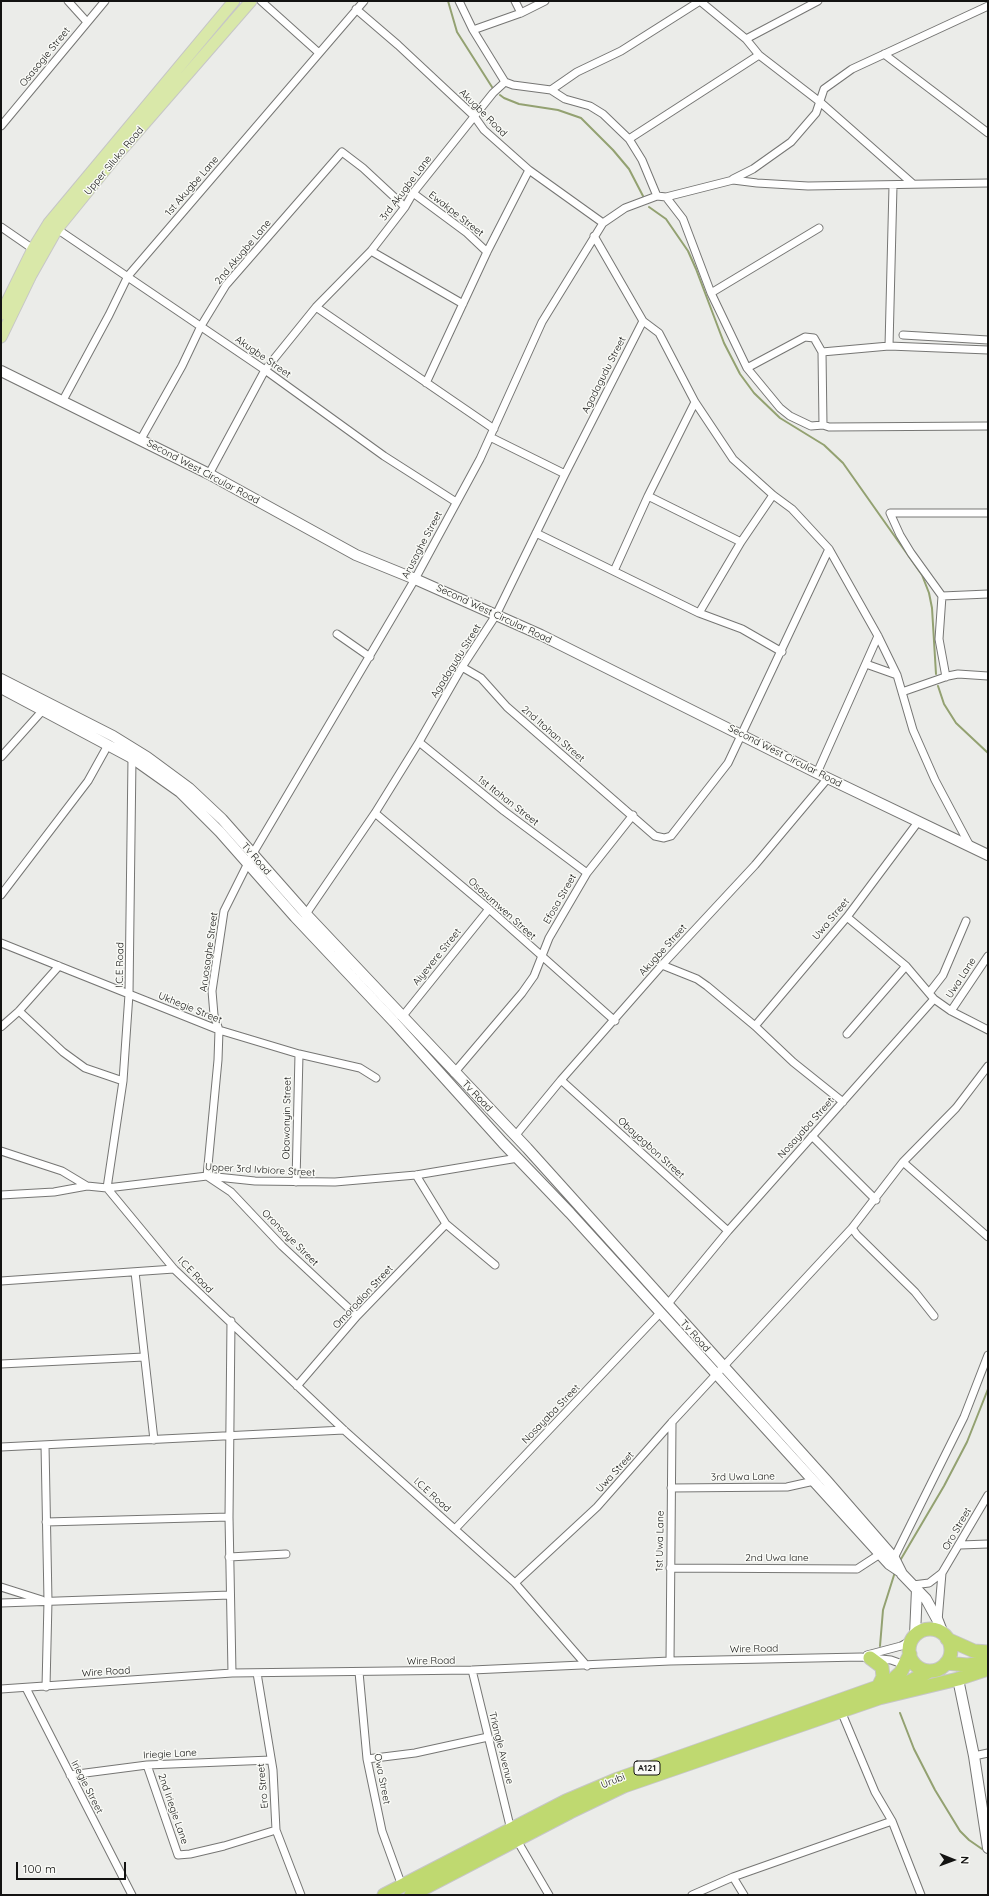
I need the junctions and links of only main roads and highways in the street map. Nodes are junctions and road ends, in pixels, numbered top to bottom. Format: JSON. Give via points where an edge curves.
{"nodes":[{"id":1,"x":234,"y":1,"type":"edge"},
{"id":2,"x":251,"y":1,"type":"edge"},
{"id":3,"x":1,"y":314,"type":"edge"},
{"id":4,"x":1,"y":337,"type":"edge"},
{"id":5,"x":945,"y":1636,"type":"junction"},
{"id":6,"x":988,"y":1652,"type":"edge"},
{"id":7,"x":865,"y":1657,"type":"road end"},
{"id":8,"x":910,"y":1661,"type":"junction"},
{"id":9,"x":988,"y":1663,"type":"edge"},
{"id":10,"x":946,"y":1664,"type":"junction"},
{"id":11,"x":988,"y":1669,"type":"edge"},
{"id":12,"x":930,"y":1671,"type":"junction"},
{"id":13,"x":879,"y":1693,"type":"junction"},
{"id":14,"x":513,"y":1835,"type":"junction"},
{"id":15,"x":406,"y":1890,"type":"edge"},
{"id":16,"x":384,"y":1895,"type":"edge"}],
"edges":[{"from":1,"to":3,"type":"main road","name":"Upper Siluko Road","via":[[49,223],[32,249]]},
{"from":2,"to":4,"type":"main road","name":"Upper Siluko Road","via":[[118,154],[57,229],[34,269]]},
{"from":5,"to":6,"type":"highway","via":[[974,1651]]},
{"from":5,"to":8,"type":"highway","via":[[929,1629],[921,1631],[914,1638]]},
{"from":5,"to":10,"type":"highway","via":[[950,1652]]},
{"from":7,"to":13,"type":"highway","via":[[882,1666],[883,1677]]},
{"from":8,"to":12,"type":"highway","via":[[919,1668]]},
{"from":8,"to":13,"type":"highway","name":"Urubi","number":"A121"},
{"from":9,"to":10,"type":"highway","number":"A121"},
{"from":10,"to":12,"type":"highway","number":"A121"},
{"from":11,"to":13,"type":"highway","number":"A121","via":[[958,1679]]},
{"from":12,"to":13,"type":"highway","number":"A121"},
{"from":13,"to":14,"type":"highway","name":"Urubi","number":"A121","via":[[858,1705],[624,1786]]},
{"from":13,"to":14,"type":"highway","name":"Urubi","number":"A121","via":[[618,1779],[566,1801]]},
{"from":14,"to":15,"type":"highway","name":"Urubi","number":"A121"},
{"from":15,"to":16,"type":"highway","name":"Urubi","number":"A121"}]}
